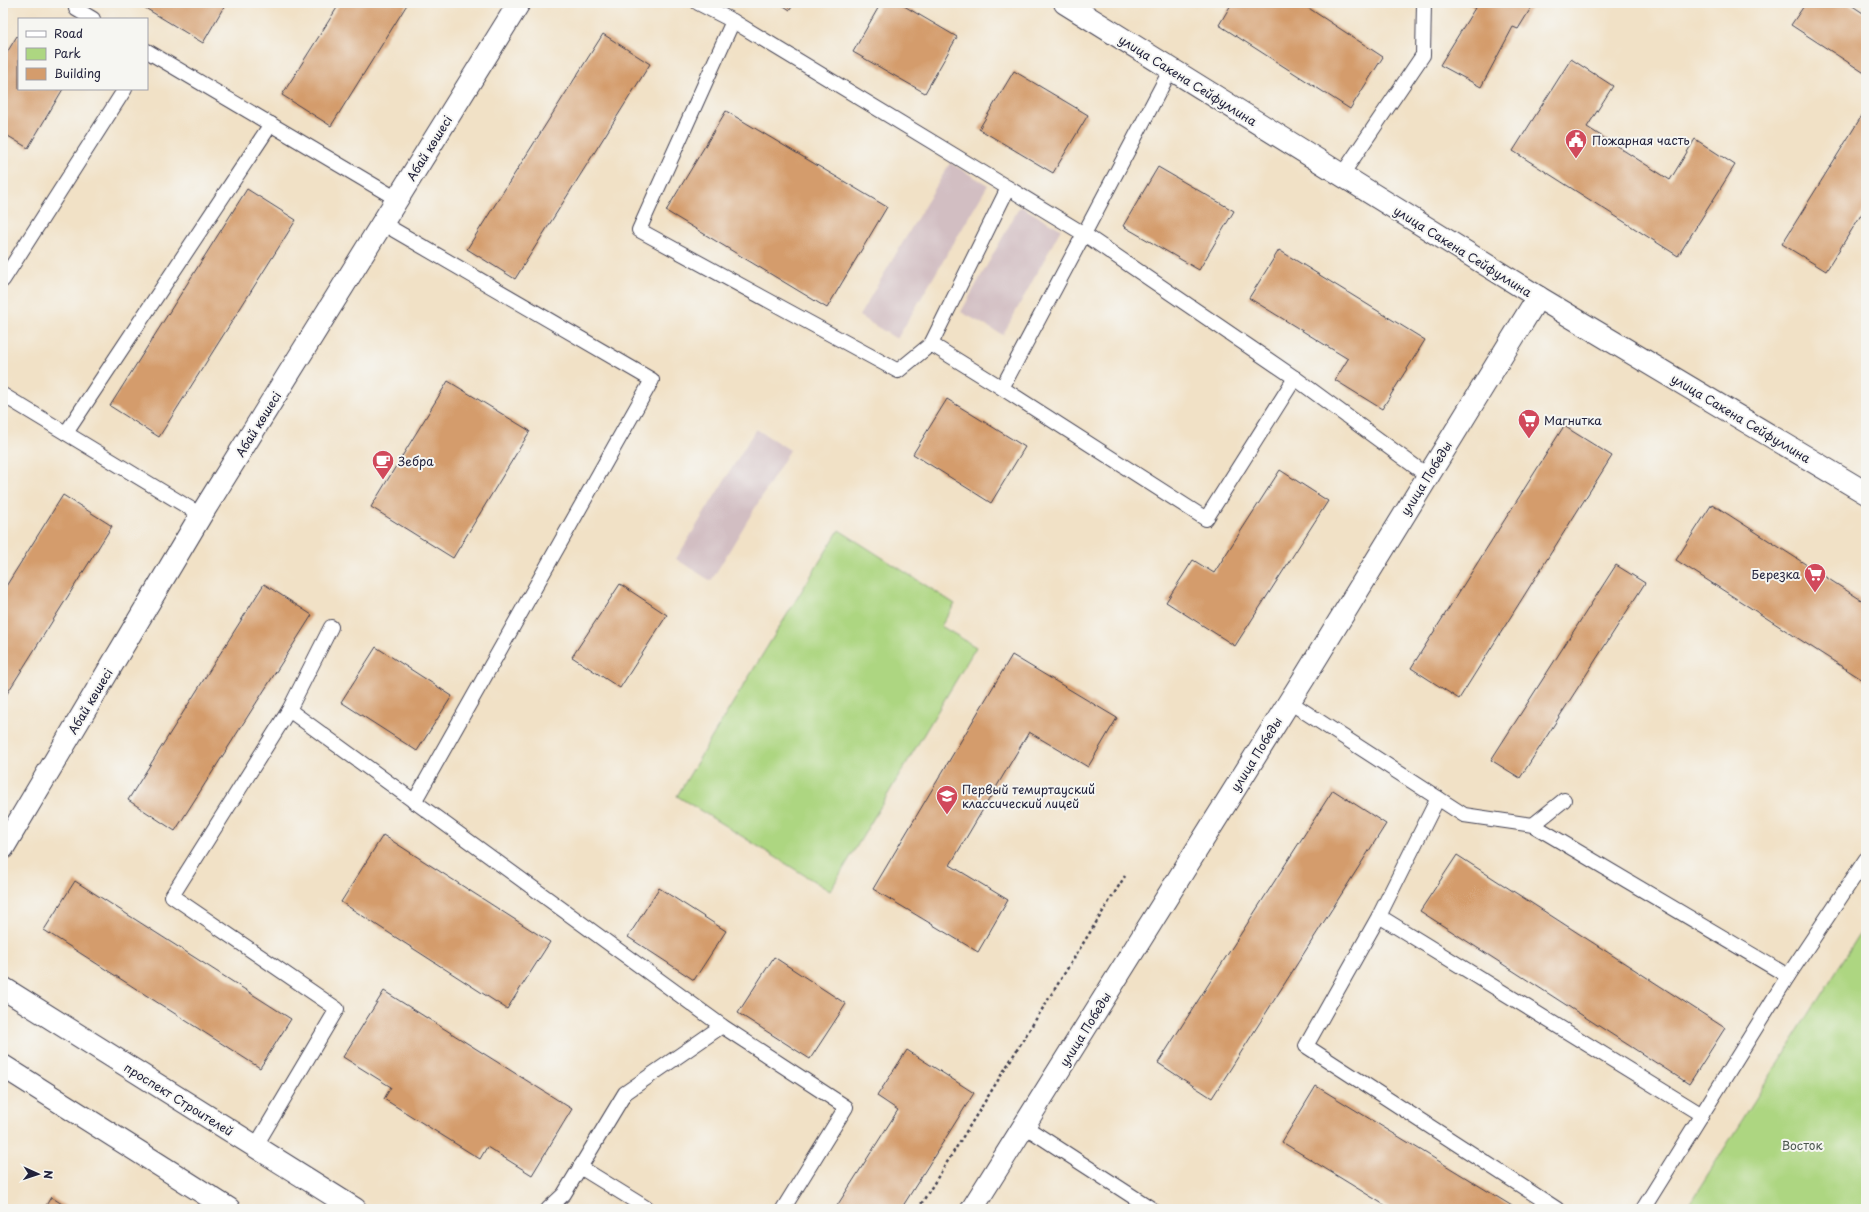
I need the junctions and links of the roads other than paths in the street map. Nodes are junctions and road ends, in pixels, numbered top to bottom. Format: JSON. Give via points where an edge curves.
{"nodes":[{"id":1,"x":80,"y":3,"type":"edge"},
{"id":2,"x":519,"y":3,"type":"edge"},
{"id":3,"x":698,"y":3,"type":"edge"},
{"id":4,"x":1065,"y":3,"type":"edge"},
{"id":5,"x":1424,"y":3,"type":"edge"},
{"id":6,"x":91,"y":18,"type":"edge"},
{"id":7,"x":733,"y":21,"type":"junction"},
{"id":8,"x":148,"y":53,"type":"edge"},
{"id":9,"x":1171,"y":69,"type":"junction"},
{"id":10,"x":123,"y":90,"type":"edge"},
{"id":11,"x":271,"y":124,"type":"junction"},
{"id":12,"x":1341,"y":176,"type":"junction"},
{"id":13,"x":1008,"y":188,"type":"junction"},
{"id":14,"x":397,"y":199,"type":"junction"},
{"id":15,"x":382,"y":223,"type":"junction"},
{"id":16,"x":1084,"y":234,"type":"junction"},
{"id":17,"x":3,"y":280,"type":"edge"},
{"id":18,"x":1538,"y":297,"type":"junction"},
{"id":19,"x":931,"y":344,"type":"junction"},
{"id":20,"x":1296,"y":378,"type":"junction"},
{"id":21,"x":1002,"y":388,"type":"junction"},
{"id":22,"x":3,"y":395,"type":"edge"},
{"id":23,"x":66,"y":433,"type":"junction"},
{"id":24,"x":1428,"y":476,"type":"junction"},
{"id":25,"x":1866,"y":493,"type":"edge"},
{"id":26,"x":201,"y":515,"type":"junction"},
{"id":27,"x":331,"y":627,"type":"dead end"},
{"id":28,"x":1288,"y":701,"type":"junction"},
{"id":29,"x":289,"y":710,"type":"junction"},
{"id":30,"x":1438,"y":798,"type":"junction"},
{"id":31,"x":1564,"y":800,"type":"dead end"},
{"id":32,"x":414,"y":802,"type":"junction"},
{"id":33,"x":1533,"y":825,"type":"junction"},
{"id":34,"x":3,"y":848,"type":"edge"},
{"id":35,"x":1866,"y":859,"type":"edge"},
{"id":36,"x":1379,"y":916,"type":"junction"},
{"id":37,"x":1788,"y":976,"type":"junction"},
{"id":38,"x":3,"y":988,"type":"edge"},
{"id":39,"x":722,"y":1026,"type":"junction"},
{"id":40,"x":3,"y":1066,"type":"edge"},
{"id":41,"x":1702,"y":1115,"type":"junction"},
{"id":42,"x":1024,"y":1126,"type":"junction"},
{"id":43,"x":255,"y":1147,"type":"junction"},
{"id":44,"x":580,"y":1167,"type":"junction"},
{"id":45,"x":229,"y":1209,"type":"edge"},
{"id":46,"x":355,"y":1209,"type":"edge"},
{"id":47,"x":548,"y":1209,"type":"edge"},
{"id":48,"x":648,"y":1209,"type":"edge"},
{"id":49,"x":783,"y":1209,"type":"edge"},
{"id":50,"x":972,"y":1209,"type":"edge"},
{"id":51,"x":1152,"y":1209,"type":"edge"},
{"id":52,"x":1557,"y":1209,"type":"edge"},
{"id":53,"x":1643,"y":1209,"type":"edge"}],
"edges":[{"from":1,"to":6,"type":"lane","via":[[76,9]]},
{"from":2,"to":14,"type":"street","name":"Абай көшесі"},
{"from":3,"to":7,"type":"lane"},
{"from":4,"to":9,"type":"street","name":"улица Сакена Сейфуллина"},
{"from":5,"to":12,"type":"lane","via":[[1423,55]]},
{"from":7,"to":13,"type":"lane"},
{"from":7,"to":19,"type":"lane","via":[[639,230],[898,370]]},
{"from":8,"to":11,"type":"lane"},
{"from":9,"to":12,"type":"street","name":"улица Сакена Сейфуллина"},
{"from":9,"to":16,"type":"lane"},
{"from":10,"to":17,"type":"lane"},
{"from":11,"to":14,"type":"lane"},
{"from":11,"to":23,"type":"lane"},
{"from":12,"to":18,"type":"street","name":"улица Сакена Сейфуллина"},
{"from":13,"to":16,"type":"lane"},
{"from":13,"to":19,"type":"lane"},
{"from":14,"to":15,"type":"street","name":"Абай көшесі"},
{"from":15,"to":26,"type":"street","name":"Абай көшесі"},
{"from":15,"to":32,"type":"lane","via":[[652,380]]},
{"from":16,"to":20,"type":"lane"},
{"from":16,"to":21,"type":"lane"},
{"from":18,"to":24,"type":"street","name":"улица Победы"},
{"from":18,"to":25,"type":"street","name":"улица Сакена Сейфуллина"},
{"from":19,"to":21,"type":"lane"},
{"from":20,"to":21,"type":"lane","via":[[1206,519]]},
{"from":20,"to":24,"type":"lane"},
{"from":22,"to":23,"type":"lane"},
{"from":23,"to":26,"type":"lane"},
{"from":24,"to":28,"type":"street","name":"улица Победы"},
{"from":26,"to":34,"type":"street","name":"Абай көшесі"},
{"from":27,"to":29,"type":"lane"},
{"from":28,"to":30,"type":"lane"},
{"from":28,"to":42,"type":"street","name":"улица Победы"},
{"from":29,"to":32,"type":"lane"},
{"from":29,"to":43,"type":"lane","via":[[172,896],[337,1009]]},
{"from":30,"to":33,"type":"lane","via":[[1464,814]]},
{"from":30,"to":36,"type":"lane"},
{"from":31,"to":33,"type":"lane"},
{"from":32,"to":39,"type":"lane"},
{"from":33,"to":37,"type":"lane"},
{"from":35,"to":37,"type":"lane"},
{"from":36,"to":41,"type":"lane"},
{"from":36,"to":52,"type":"lane","via":[[1306,1046]]},
{"from":37,"to":41,"type":"lane"},
{"from":38,"to":43,"type":"street","name":"проспект Строителей"},
{"from":39,"to":44,"type":"lane","via":[[624,1092]]},
{"from":39,"to":49,"type":"lane","via":[[846,1107]]},
{"from":40,"to":45,"type":"street"},
{"from":41,"to":53,"type":"lane"},
{"from":42,"to":50,"type":"street","name":"улица Победы"},
{"from":42,"to":51,"type":"lane"},
{"from":43,"to":46,"type":"street","name":"проспект Строителей"},
{"from":44,"to":47,"type":"lane","via":[[564,1194]]},
{"from":44,"to":48,"type":"lane"}]}
